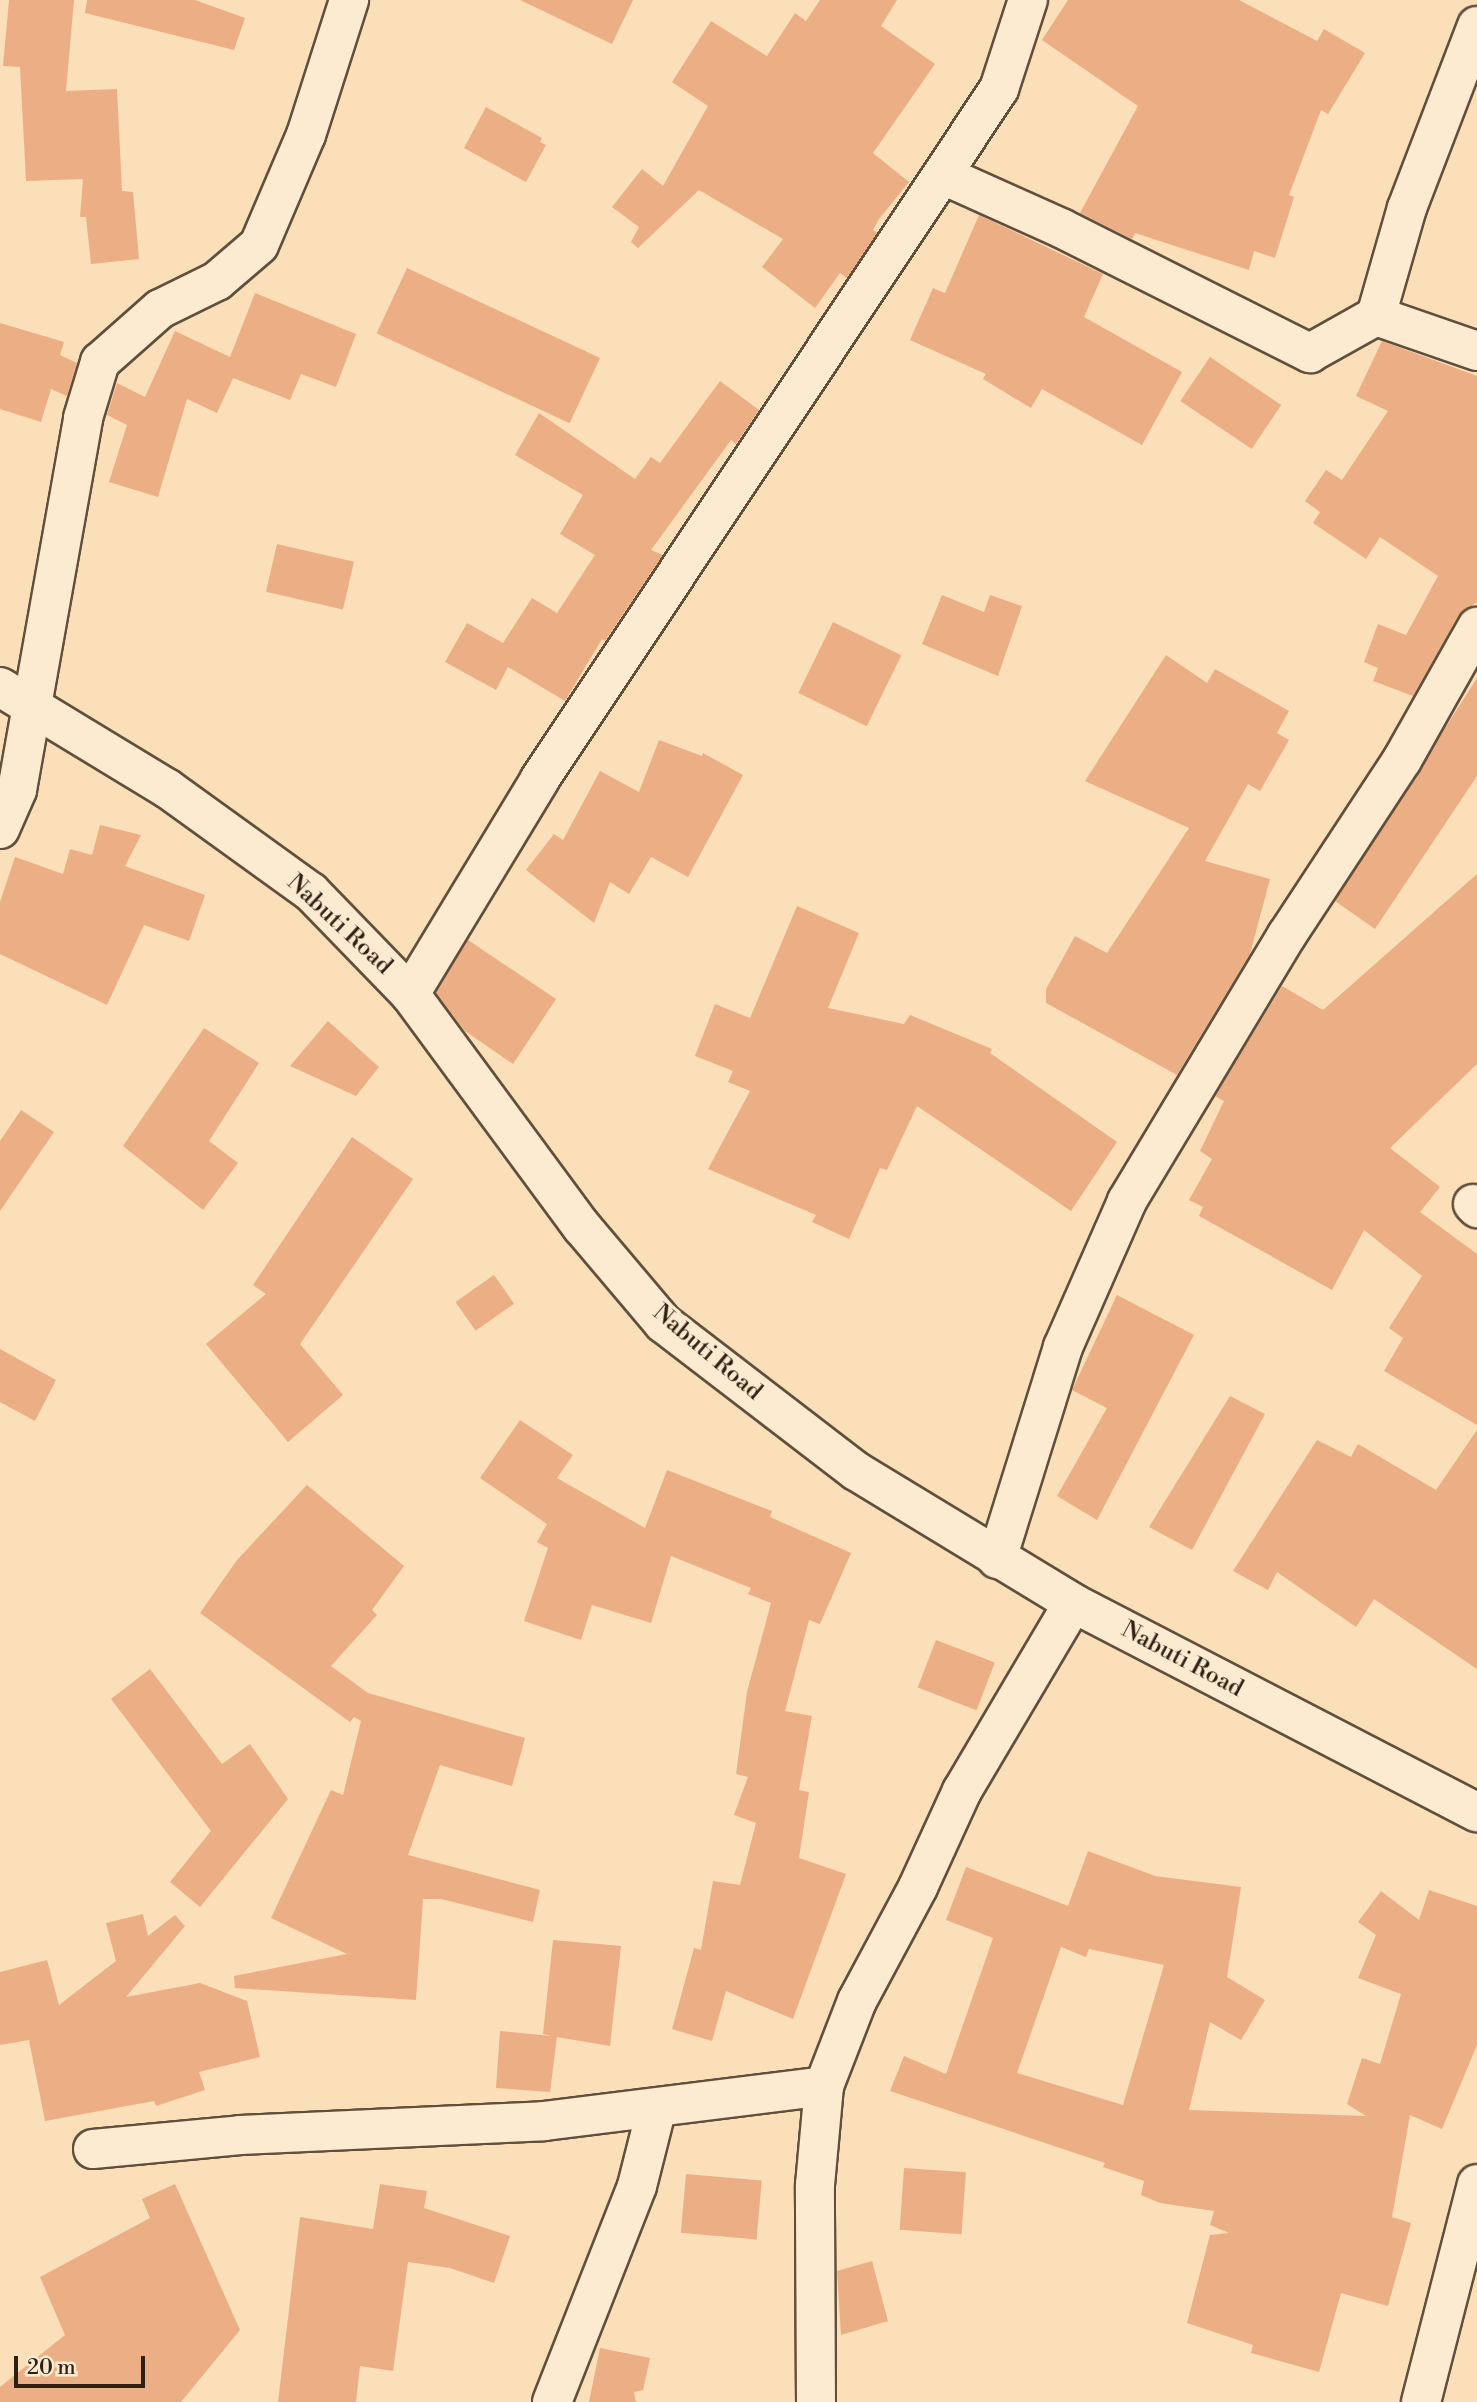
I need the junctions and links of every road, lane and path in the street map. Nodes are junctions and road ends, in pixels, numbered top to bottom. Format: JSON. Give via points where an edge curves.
{"nodes":[{"id":1,"x":349,"y":0,"type":"edge"},
{"id":2,"x":1028,"y":0,"type":"edge"},
{"id":3,"x":1477,"y":26,"type":"edge"},
{"id":4,"x":943,"y":175,"type":"junction"},
{"id":5,"x":1376,"y":316,"type":"junction"},
{"id":6,"x":1477,"y":351,"type":"edge"},
{"id":7,"x":1477,"y":627,"type":"edge"},
{"id":8,"x":0,"y":687,"type":"edge"},
{"id":9,"x":32,"y":707,"type":"junction"},
{"id":10,"x":0,"y":829,"type":"edge"},
{"id":11,"x":410,"y":994,"type":"junction"},
{"id":12,"x":998,"y":1559,"type":"junction"},
{"id":13,"x":1073,"y":1602,"type":"junction"},
{"id":14,"x":1477,"y":1812,"type":"edge"},
{"id":15,"x":824,"y":2086,"type":"junction"},
{"id":16,"x":657,"y":2107,"type":"junction"},
{"id":17,"x":93,"y":2149,"type":"dead end"},
{"id":18,"x":1477,"y":2184,"type":"edge"},
{"id":19,"x":552,"y":2402,"type":"edge"},
{"id":20,"x":816,"y":2402,"type":"edge"},
{"id":21,"x":1421,"y":2402,"type":"edge"}],
"edges":[{"from":1,"to":9,"type":"street","via":[[306,135],[259,244],[217,281],[159,309],[100,362],[83,418]]},
{"from":2,"to":4,"type":"street","via":[[999,89]]},
{"from":3,"to":5,"type":"street","via":[[1407,208]]},
{"from":4,"to":5,"type":"street","via":[[1061,228],[1310,353]]},
{"from":4,"to":11,"type":"street","via":[[540,779]]},
{"from":5,"to":6,"type":"street"},
{"from":7,"to":12,"type":"street","via":[[1402,760],[1287,935],[1128,1201],[1063,1347]]},
{"from":8,"to":9,"type":"street","name":"Nabuti Road"},
{"from":9,"to":10,"type":"street","via":[[17,790]]},
{"from":9,"to":11,"type":"street","name":"Nabuti Road","via":[[168,789],[311,892]]},
{"from":11,"to":12,"type":"street","name":"Nabuti Road","via":[[582,1227],[663,1323],[856,1471]]},
{"from":12,"to":13,"type":"street","name":"Nabuti Road"},
{"from":13,"to":14,"type":"street","name":"Nabuti Road"},
{"from":13,"to":15,"type":"street","via":[[962,1791],[918,1888],[857,2001]]},
{"from":15,"to":16,"type":"street"},
{"from":15,"to":20,"type":"street","via":[[815,2185]]},
{"from":16,"to":17,"type":"street","via":[[544,2121],[240,2135]]},
{"from":16,"to":19,"type":"street","via":[[637,2186]]},
{"from":18,"to":21,"type":"street"}]}
